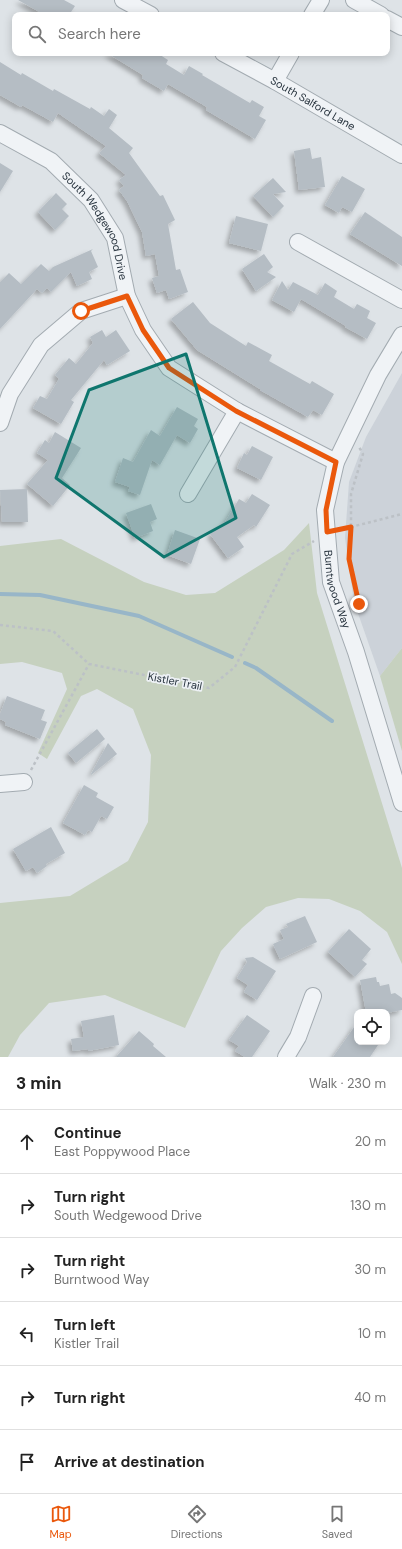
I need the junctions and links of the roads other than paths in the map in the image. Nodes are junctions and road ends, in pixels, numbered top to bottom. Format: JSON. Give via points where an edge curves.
{"nodes":[{"id":1,"x":124,"y":0,"type":"edge"},
{"id":2,"x":321,"y":0,"type":"edge"},
{"id":3,"x":354,"y":0,"type":"edge"},
{"id":4,"x":146,"y":12,"type":"edge"},
{"id":5,"x":314,"y":12,"type":"edge"},
{"id":6,"x":376,"y":12,"type":"edge"},
{"id":7,"x":390,"y":20,"type":"edge"},
{"id":8,"x":402,"y":27,"type":"edge"},
{"id":9,"x":229,"y":56,"type":"edge"},
{"id":10,"x":288,"y":56,"type":"edge"},
{"id":11,"x":275,"y":81,"type":"junction"},
{"id":12,"x":0,"y":133,"type":"edge"},
{"id":13,"x":402,"y":156,"type":"edge"},
{"id":14,"x":298,"y":242,"type":"dead end"},
{"id":15,"x":127,"y":296,"type":"junction"},
{"id":16,"x":402,"y":300,"type":"edge"},
{"id":17,"x":402,"y":335,"type":"edge"},
{"id":18,"x":236,"y":411,"type":"junction"},
{"id":19,"x":0,"y":422,"type":"edge"},
{"id":20,"x":336,"y":462,"type":"junction"},
{"id":21,"x":188,"y":494,"type":"dead end"},
{"id":22,"x":24,"y":782,"type":"road end"},
{"id":23,"x":0,"y":784,"type":"edge"},
{"id":24,"x":402,"y":803,"type":"edge"},
{"id":25,"x":313,"y":996,"type":"dead end"},
{"id":26,"x":286,"y":1057,"type":"edge"}],
"edges":[{"from":1,"to":4,"type":"street"},
{"from":2,"to":5,"type":"street"},
{"from":3,"to":6,"type":"street"},
{"from":7,"to":8,"type":"street"},
{"from":9,"to":11,"type":"street","name":"South Salford Lane"},
{"from":10,"to":11,"type":"street"},
{"from":11,"to":13,"type":"street","name":"South Salford Lane"},
{"from":12,"to":15,"type":"street","name":"South Wedgewood Drive","via":[[52,161],[91,200],[115,238]]},
{"from":14,"to":16,"type":"street"},
{"from":15,"to":18,"type":"street","name":"South Wedgewood Drive","via":[[143,330],[169,368]]},
{"from":15,"to":19,"type":"street","via":[[81,311],[41,345],[10,394]]},
{"from":17,"to":20,"type":"street","name":"Burntwood Way","via":[[378,375]]},
{"from":18,"to":20,"type":"street","name":"South Wedgewood Drive"},
{"from":18,"to":21,"type":"street"},
{"from":20,"to":24,"type":"street","name":"Burntwood Way","via":[[326,510],[331,582],[356,652]]},
{"from":22,"to":23,"type":"street"},
{"from":25,"to":26,"type":"street","via":[[298,1037]]}]}
